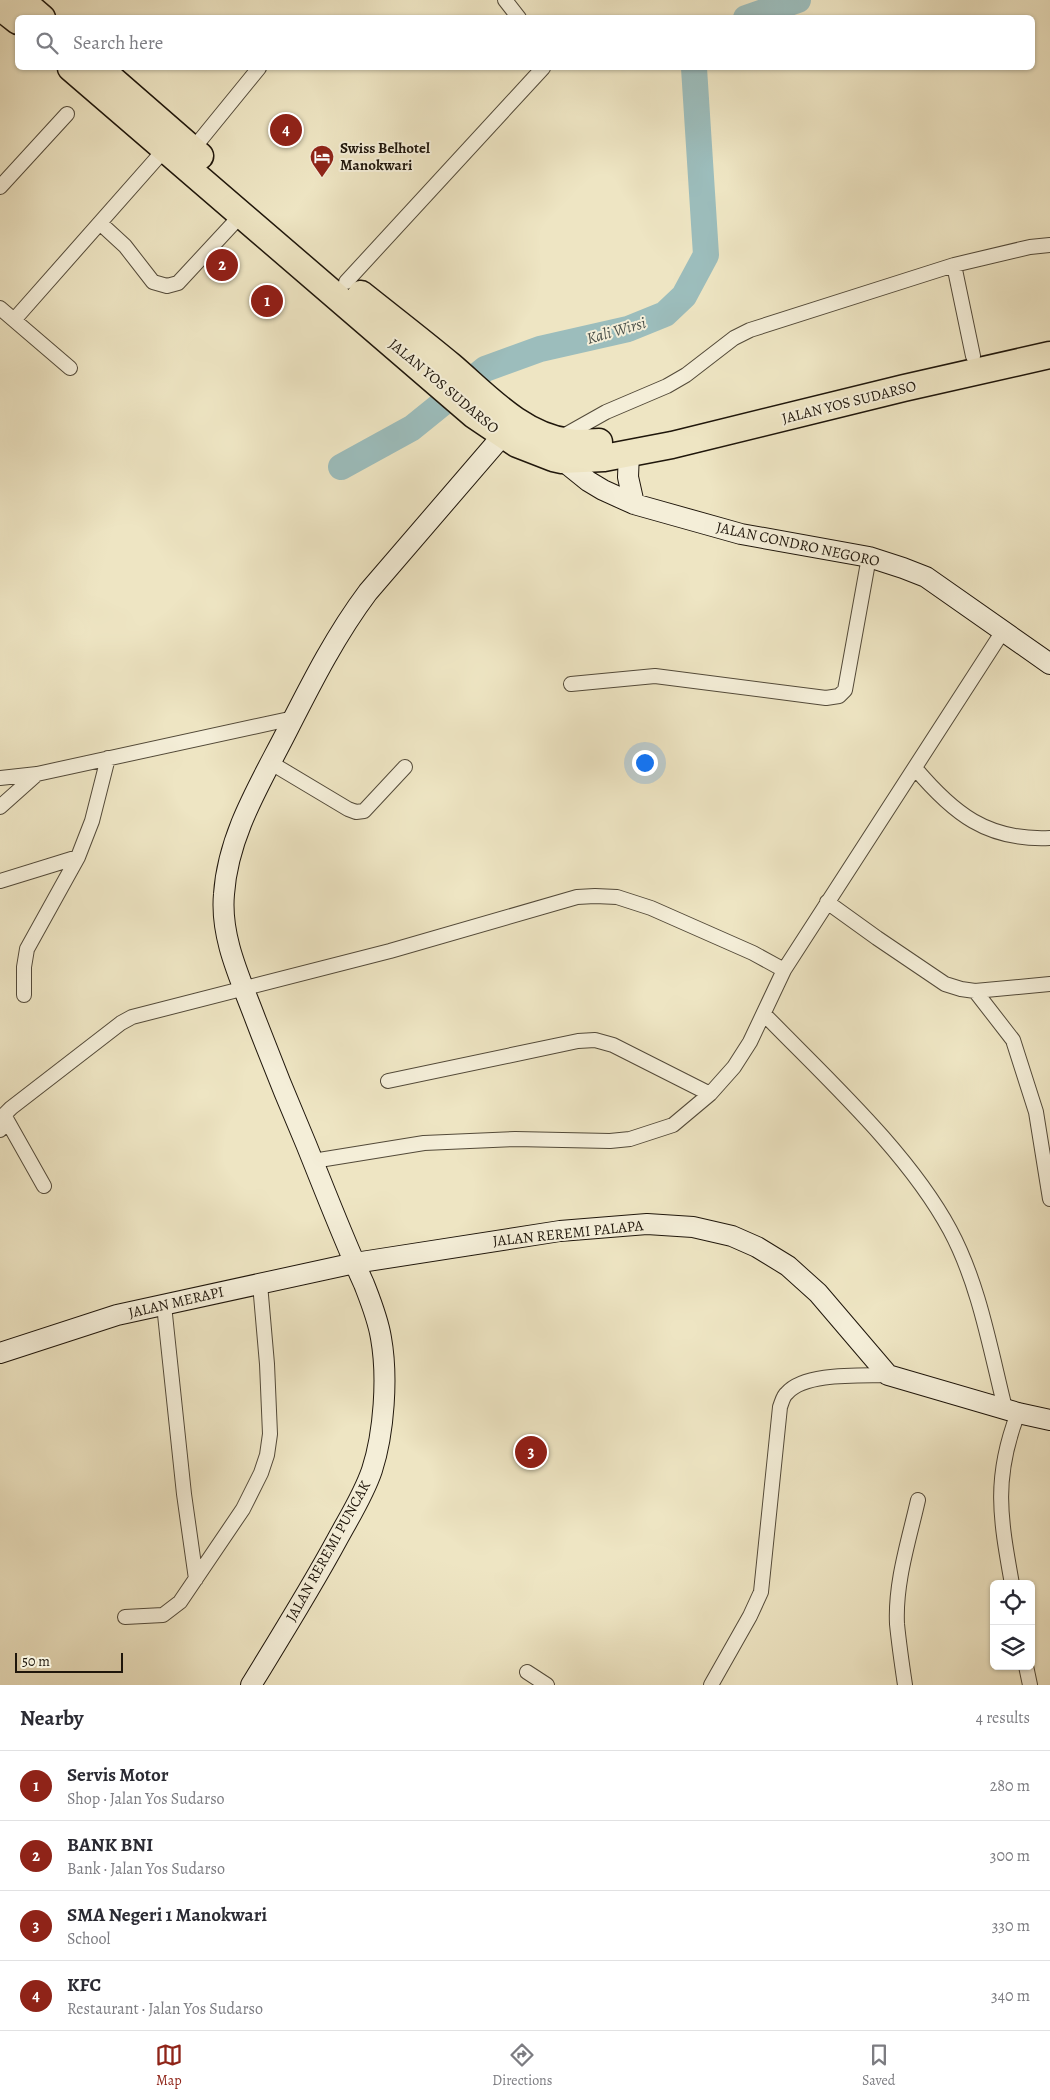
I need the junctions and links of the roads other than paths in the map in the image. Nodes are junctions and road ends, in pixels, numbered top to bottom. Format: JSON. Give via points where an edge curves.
{"nodes":[{"id":1,"x":21,"y":0,"type":"edge"},
{"id":2,"x":505,"y":0,"type":"edge"},
{"id":3,"x":0,"y":7,"type":"edge"},
{"id":4,"x":38,"y":15,"type":"edge"},
{"id":5,"x":517,"y":15,"type":"edge"},
{"id":6,"x":15,"y":19,"type":"edge"},
{"id":7,"x":73,"y":70,"type":"edge"},
{"id":8,"x":101,"y":70,"type":"edge"},
{"id":9,"x":257,"y":70,"type":"edge"},
{"id":10,"x":541,"y":70,"type":"edge"},
{"id":11,"x":67,"y":114,"type":"dead end"},
{"id":12,"x":165,"y":149,"type":"junction"},
{"id":13,"x":193,"y":150,"type":"junction"},
{"id":14,"x":0,"y":187,"type":"edge"},
{"id":15,"x":242,"y":214,"type":"junction"},
{"id":16,"x":100,"y":222,"type":"junction"},
{"id":17,"x":1050,"y":245,"type":"edge"},
{"id":18,"x":954,"y":265,"type":"junction"},
{"id":19,"x":346,"y":282,"type":"junction"},
{"id":20,"x":0,"y":308,"type":"edge"},
{"id":21,"x":14,"y":320,"type":"junction"},
{"id":22,"x":1050,"y":342,"type":"edge"},
{"id":23,"x":1050,"y":355,"type":"edge"},
{"id":24,"x":972,"y":356,"type":"junction"},
{"id":25,"x":70,"y":368,"type":"dead end"},
{"id":26,"x":444,"y":375,"type":"junction"},
{"id":27,"x":846,"y":395,"type":"junction"},
{"id":28,"x":482,"y":408,"type":"junction"},
{"id":29,"x":503,"y":435,"type":"junction"},
{"id":30,"x":560,"y":450,"type":"junction"},
{"id":31,"x":629,"y":452,"type":"junction"},
{"id":32,"x":634,"y":504,"type":"junction"},
{"id":33,"x":870,"y":557,"type":"junction"},
{"id":34,"x":1003,"y":631,"type":"junction"},
{"id":35,"x":1050,"y":664,"type":"edge"},
{"id":36,"x":571,"y":684,"type":"dead end"},
{"id":37,"x":294,"y":718,"type":"junction"},
{"id":38,"x":108,"y":758,"type":"junction"},
{"id":39,"x":271,"y":763,"type":"junction"},
{"id":40,"x":405,"y":767,"type":"dead end"},
{"id":41,"x":915,"y":768,"type":"junction"},
{"id":42,"x":37,"y":774,"type":"junction"},
{"id":43,"x":0,"y":778,"type":"edge"},
{"id":44,"x":0,"y":807,"type":"edge"},
{"id":45,"x":1050,"y":838,"type":"edge"},
{"id":46,"x":78,"y":857,"type":"junction"},
{"id":47,"x":0,"y":881,"type":"edge"},
{"id":48,"x":827,"y":902,"type":"junction"},
{"id":49,"x":784,"y":970,"type":"junction"},
{"id":50,"x":1050,"y":984,"type":"edge"},
{"id":51,"x":243,"y":988,"type":"junction"},
{"id":52,"x":975,"y":991,"type":"junction"},
{"id":53,"x":24,"y":995,"type":"dead end"},
{"id":54,"x":764,"y":1014,"type":"junction"},
{"id":55,"x":388,"y":1081,"type":"dead end"},
{"id":56,"x":710,"y":1094,"type":"junction"},
{"id":57,"x":4,"y":1115,"type":"junction"},
{"id":58,"x":0,"y":1130,"type":"edge"},
{"id":59,"x":313,"y":1161,"type":"junction"},
{"id":60,"x":44,"y":1186,"type":"dead end"},
{"id":61,"x":1050,"y":1199,"type":"edge"},
{"id":62,"x":355,"y":1263,"type":"junction"},
{"id":63,"x":260,"y":1284,"type":"junction"},
{"id":64,"x":164,"y":1304,"type":"junction"},
{"id":65,"x":0,"y":1353,"type":"edge"},
{"id":66,"x":888,"y":1375,"type":"junction"},
{"id":67,"x":1011,"y":1410,"type":"junction"},
{"id":68,"x":1050,"y":1420,"type":"edge"},
{"id":69,"x":918,"y":1500,"type":"dead end"},
{"id":70,"x":196,"y":1578,"type":"junction"},
{"id":71,"x":1011,"y":1580,"type":"edge"},
{"id":72,"x":124,"y":1616,"type":"dead end"},
{"id":73,"x":1027,"y":1670,"type":"edge"},
{"id":74,"x":527,"y":1672,"type":"dead end"},
{"id":75,"x":251,"y":1685,"type":"edge"},
{"id":76,"x":547,"y":1685,"type":"edge"},
{"id":77,"x":711,"y":1685,"type":"edge"},
{"id":78,"x":905,"y":1685,"type":"edge"},
{"id":79,"x":1030,"y":1685,"type":"edge"}],
"edges":[{"from":1,"to":4,"type":"highway"},
{"from":2,"to":5,"type":"street"},
{"from":3,"to":6,"type":"highway"},
{"from":7,"to":12,"type":"highway","name":"JALAN YOS SUDARSO"},
{"from":8,"to":13,"type":"highway","name":"JALAN YOS SUDARSO"},
{"from":9,"to":13,"type":"street"},
{"from":10,"to":19,"type":"street"},
{"from":11,"to":14,"type":"street"},
{"from":12,"to":15,"type":"highway","name":"JALAN YOS SUDARSO"},
{"from":12,"to":16,"type":"street"},
{"from":13,"to":19,"type":"highway","name":"JALAN YOS SUDARSO"},
{"from":15,"to":16,"type":"street","via":[[178,283],[168,286],[153,282],[125,246]]},
{"from":15,"to":26,"type":"highway","name":"JALAN YOS SUDARSO"},
{"from":16,"to":21,"type":"street"},
{"from":17,"to":18,"type":"street"},
{"from":18,"to":24,"type":"street"},
{"from":18,"to":30,"type":"street","via":[[750,330],[667,386],[606,412]]},
{"from":19,"to":26,"type":"highway","name":"JALAN YOS SUDARSO"},
{"from":20,"to":21,"type":"street"},
{"from":21,"to":25,"type":"street"},
{"from":22,"to":24,"type":"highway","name":"JALAN YOS SUDARSO"},
{"from":23,"to":27,"type":"highway","name":"JALAN YOS SUDARSO"},
{"from":24,"to":27,"type":"highway","name":"JALAN YOS SUDARSO"},
{"from":26,"to":28,"type":"highway","name":"JALAN YOS SUDARSO"},
{"from":27,"to":30,"type":"highway","name":"JALAN YOS SUDARSO","via":[[649,435],[582,443]]},
{"from":27,"to":31,"type":"highway","name":"JALAN YOS SUDARSO","via":[[672,445]]},
{"from":28,"to":29,"type":"highway","name":"JALAN YOS SUDARSO"},
{"from":28,"to":30,"type":"highway","name":"JALAN YOS SUDARSO","via":[[534,430]]},
{"from":29,"to":30,"type":"highway","name":"JALAN YOS SUDARSO","via":[[531,450]]},
{"from":29,"to":37,"type":"street","name":"JALAN REREMI PUNCAK","via":[[348,618]]},
{"from":30,"to":31,"type":"highway","name":"JALAN YOS SUDARSO","via":[[604,458]]},
{"from":30,"to":32,"type":"street","name":"JALAN CONDRO NEGORO","via":[[588,481]]},
{"from":31,"to":32,"type":"street","via":[[628,477]]},
{"from":32,"to":33,"type":"street","name":"JALAN CONDRO NEGORO","via":[[741,534]]},
{"from":33,"to":34,"type":"street","name":"JALAN CONDRO NEGORO","via":[[926,578]]},
{"from":33,"to":36,"type":"street","via":[[844,690],[839,696],[826,698],[655,676]]},
{"from":34,"to":35,"type":"street","name":"JALAN CONDRO NEGORO"},
{"from":34,"to":41,"type":"street"},
{"from":37,"to":38,"type":"street"},
{"from":37,"to":39,"type":"street","name":"JALAN REREMI PUNCAK"},
{"from":38,"to":42,"type":"street"},
{"from":38,"to":46,"type":"street","via":[[92,820]]},
{"from":39,"to":40,"type":"street","via":[[356,812],[364,811]]},
{"from":39,"to":51,"type":"street","name":"JALAN REREMI PUNCAK","via":[[239,828],[224,894],[224,918],[232,958]]},
{"from":41,"to":45,"type":"street","via":[[953,808],[979,825],[1012,835]]},
{"from":41,"to":48,"type":"street"},
{"from":42,"to":43,"type":"street"},
{"from":42,"to":44,"type":"street"},
{"from":46,"to":47,"type":"street"},
{"from":46,"to":53,"type":"street","via":[[27,949]]},
{"from":48,"to":49,"type":"street"},
{"from":48,"to":52,"type":"street","via":[[945,984]]},
{"from":49,"to":51,"type":"street","via":[[651,908],[617,897],[595,896],[550,904],[390,951]]},
{"from":49,"to":54,"type":"street"},
{"from":50,"to":52,"type":"street"},
{"from":51,"to":57,"type":"street","via":[[121,1022]]},
{"from":51,"to":59,"type":"street","name":"JALAN REREMI PUNCAK"},
{"from":52,"to":61,"type":"street","via":[[1017,1049],[1036,1112]]},
{"from":54,"to":56,"type":"street","via":[[734,1067]]},
{"from":54,"to":67,"type":"street","via":[[875,1129],[920,1183],[950,1230],[974,1287]]},
{"from":55,"to":56,"type":"street","via":[[595,1040],[613,1045]]},
{"from":56,"to":59,"type":"street","via":[[673,1125],[630,1139],[424,1143]]},
{"from":57,"to":58,"type":"street"},
{"from":57,"to":60,"type":"street"},
{"from":59,"to":62,"type":"street","name":"JALAN REREMI PUNCAK"},
{"from":62,"to":63,"type":"street","name":"JALAN MERAPI"},
{"from":62,"to":66,"type":"street","name":"JALAN REREMI PALAPA","via":[[560,1231],[647,1224],[693,1227],[732,1236],[758,1247],[788,1266],[818,1293]]},
{"from":62,"to":75,"type":"street","name":"JALAN REREMI PUNCAK","via":[[382,1340],[384,1380],[379,1441],[372,1470],[313,1584]]},
{"from":63,"to":64,"type":"street","name":"JALAN MERAPI"},
{"from":63,"to":70,"type":"street","via":[[270,1434],[266,1455],[243,1509]]},
{"from":64,"to":65,"type":"street","name":"JALAN MERAPI","via":[[117,1315]]},
{"from":64,"to":70,"type":"street"},
{"from":66,"to":67,"type":"street"},
{"from":66,"to":77,"type":"street","via":[[820,1378],[794,1386],[785,1394],[780,1407],[761,1592]]},
{"from":67,"to":68,"type":"street"},
{"from":67,"to":71,"type":"street","via":[[1000,1501]]},
{"from":69,"to":78,"type":"street","via":[[900,1579],[898,1607],[897,1624]]},
{"from":70,"to":72,"type":"street","via":[[169,1613]]},
{"from":73,"to":79,"type":"street"},
{"from":74,"to":76,"type":"street"}]}
